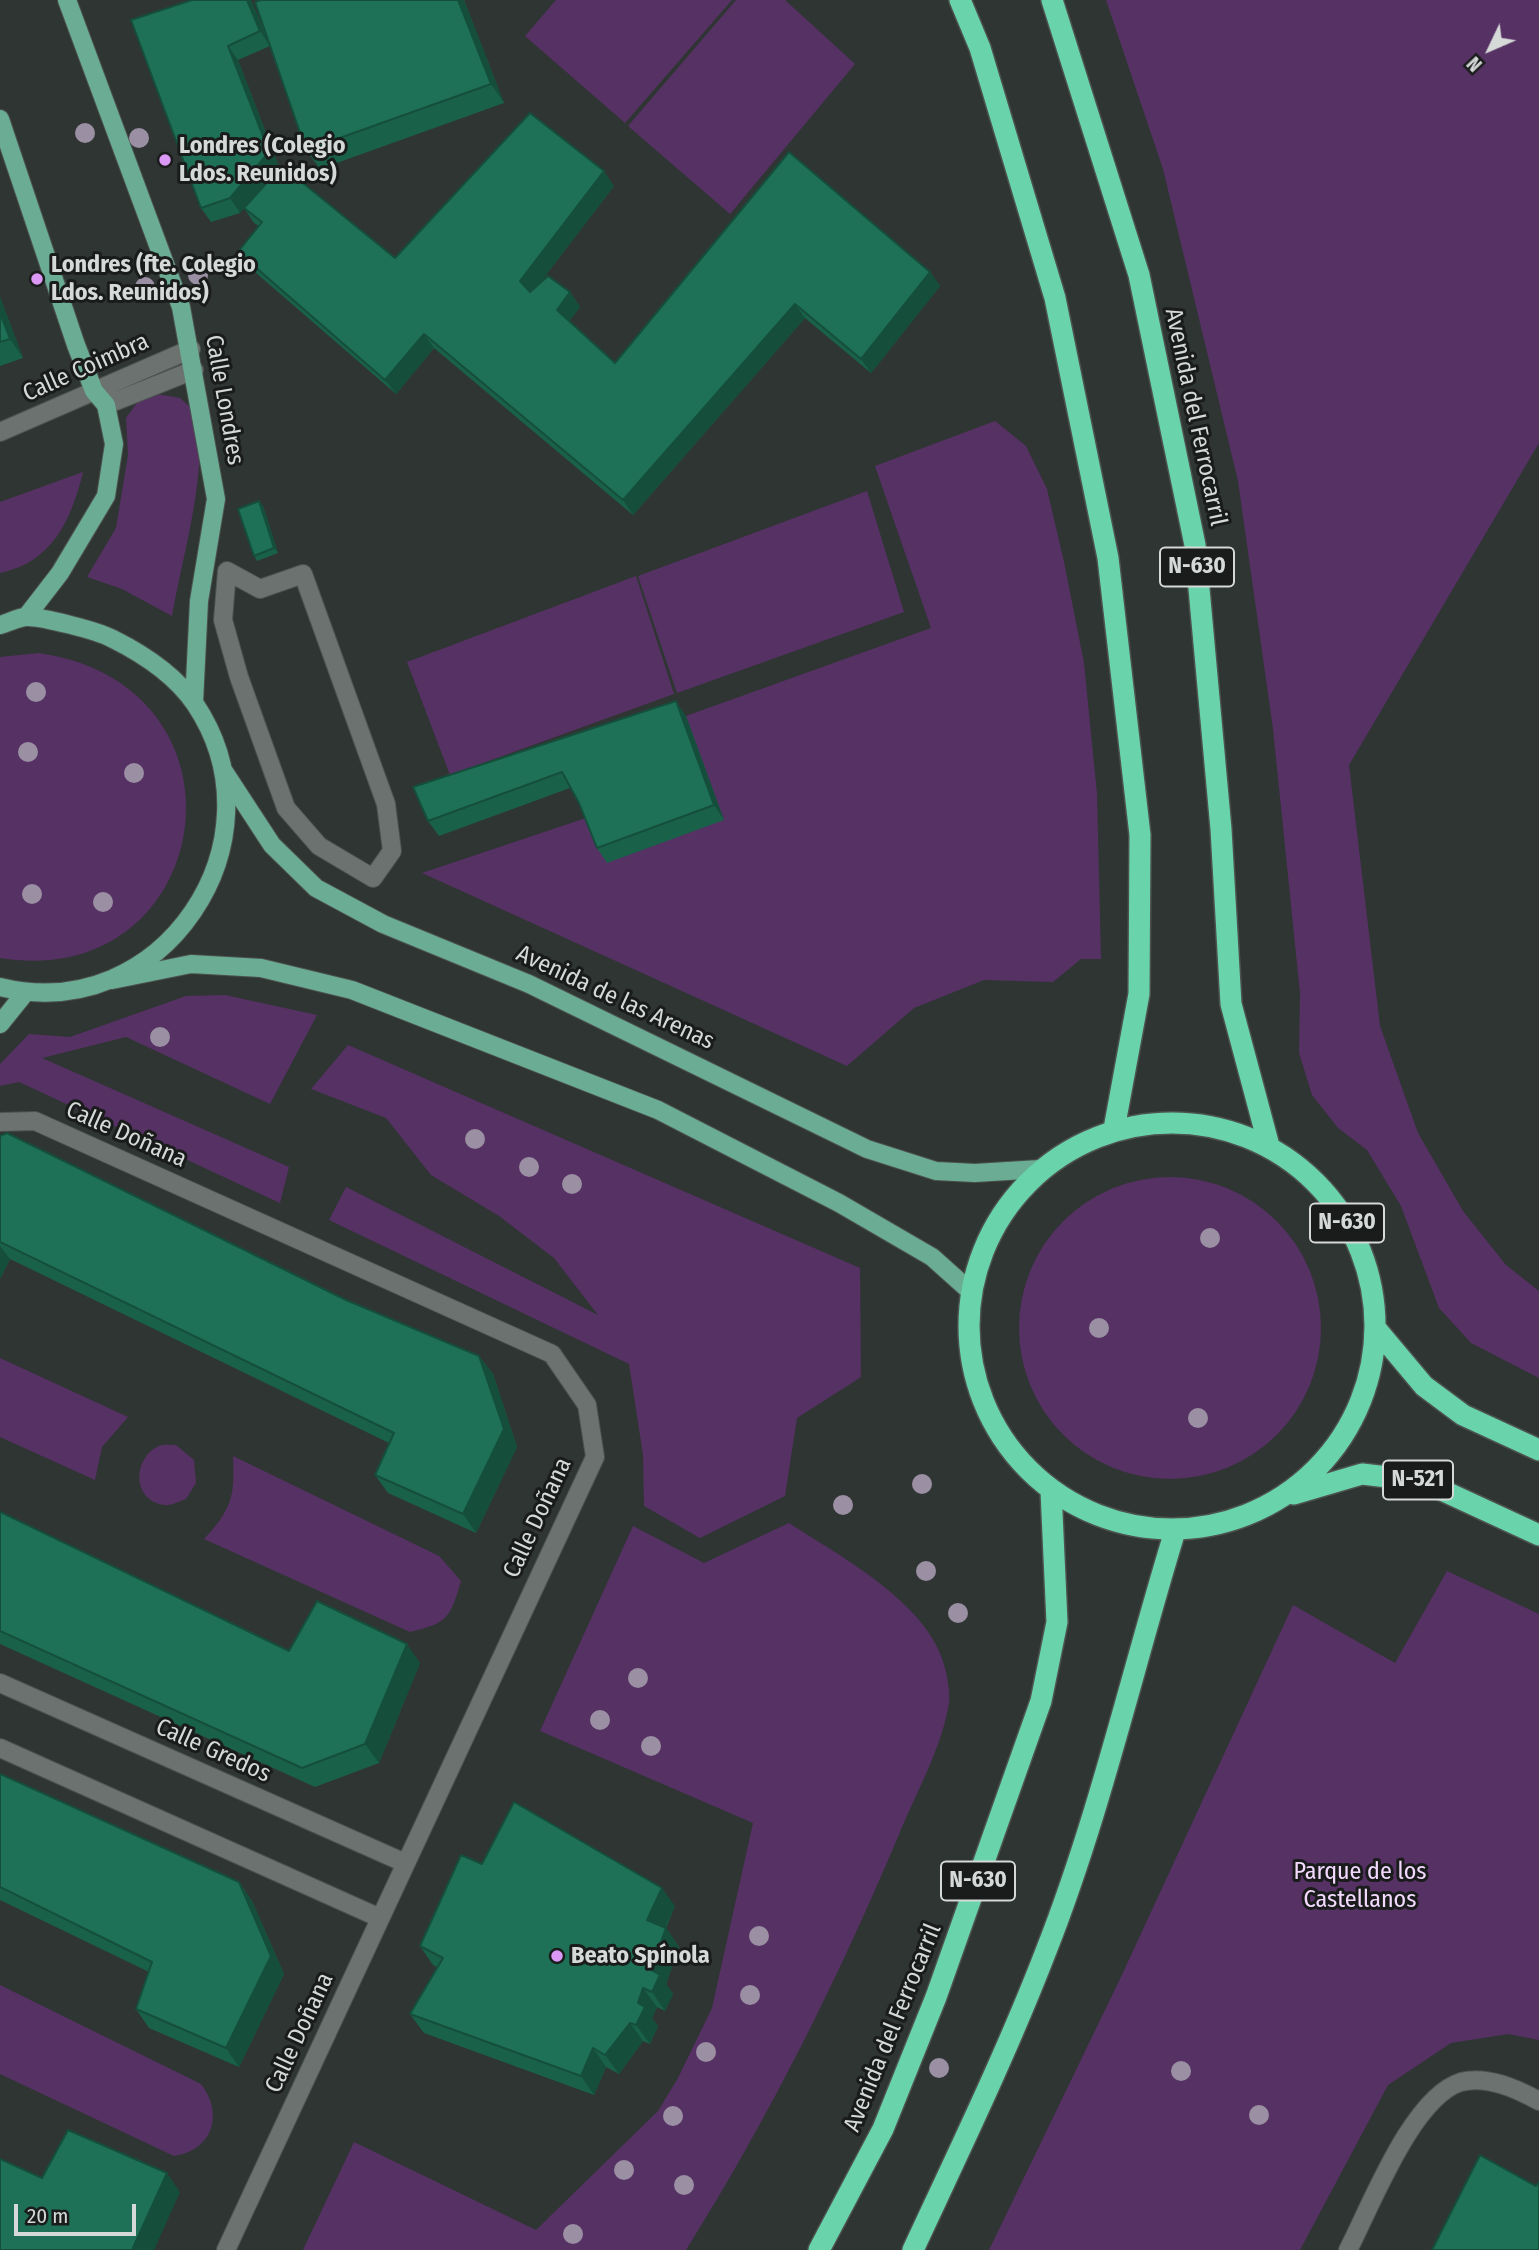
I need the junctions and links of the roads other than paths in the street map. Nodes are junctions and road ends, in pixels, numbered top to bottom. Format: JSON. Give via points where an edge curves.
{"nodes":[{"id":1,"x":67,"y":0,"type":"edge"},
{"id":2,"x":960,"y":0,"type":"edge"},
{"id":3,"x":1052,"y":0,"type":"edge"},
{"id":4,"x":0,"y":119,"type":"edge"},
{"id":5,"x":191,"y":349,"type":"junction"},
{"id":6,"x":194,"y":370,"type":"junction"},
{"id":7,"x":94,"y":391,"type":"junction"},
{"id":8,"x":106,"y":405,"type":"junction"},
{"id":9,"x":0,"y":432,"type":"edge"},
{"id":10,"x":26,"y":617,"type":"junction"},
{"id":11,"x":0,"y":625,"type":"edge"},
{"id":12,"x":194,"y":702,"type":"junction"},
{"id":13,"x":223,"y":770,"type":"junction"},
{"id":14,"x":373,"y":878,"type":"joint"},
{"id":15,"x":112,"y":980,"type":"junction"},
{"id":16,"x":0,"y":987,"type":"edge"},
{"id":17,"x":25,"y":993,"type":"junction"},
{"id":18,"x":0,"y":1024,"type":"edge"},
{"id":19,"x":0,"y":1122,"type":"edge"},
{"id":20,"x":1114,"y":1129,"type":"junction"},
{"id":21,"x":1269,"y":1146,"type":"junction"},
{"id":22,"x":1040,"y":1169,"type":"junction"},
{"id":23,"x":970,"y":1291,"type":"junction"},
{"id":24,"x":1377,"y":1330,"type":"junction"},
{"id":25,"x":1539,"y":1450,"type":"edge"},
{"id":26,"x":1051,"y":1491,"type":"junction"},
{"id":27,"x":1288,"y":1495,"type":"junction"},
{"id":28,"x":1175,"y":1531,"type":"junction"},
{"id":29,"x":1539,"y":1535,"type":"edge"},
{"id":30,"x":0,"y":1683,"type":"edge"},
{"id":31,"x":0,"y":1748,"type":"edge"},
{"id":32,"x":405,"y":1863,"type":"junction"},
{"id":33,"x":380,"y":1918,"type":"junction"},
{"id":34,"x":1539,"y":2101,"type":"edge"},
{"id":35,"x":226,"y":2250,"type":"edge"},
{"id":36,"x":819,"y":2250,"type":"edge"},
{"id":37,"x":913,"y":2250,"type":"edge"},
{"id":38,"x":1348,"y":2250,"type":"edge"}],
"edges":[{"from":1,"to":5,"type":"main road","name":"Calle Londres","via":[[181,307]]},
{"from":2,"to":20,"type":"highway","via":[[980,48],[1055,298],[1108,558],[1140,835],[1139,994]]},
{"from":3,"to":21,"type":"highway","name":"Avenida del Ferrocarril","number":"N-630","via":[[1139,275],[1195,545],[1222,829],[1231,1004]]},
{"from":4,"to":7,"type":"main road"},
{"from":5,"to":6,"type":"main road","name":"Calle Londres"},
{"from":5,"to":7,"type":"street","name":"Calle Coimbra"},
{"from":6,"to":8,"type":"street","name":"Calle Coimbra"},
{"from":6,"to":12,"type":"main road","name":"Calle Londres","via":[[216,499],[199,601]]},
{"from":7,"to":8,"type":"main road"},
{"from":7,"to":9,"type":"street","name":"Calle Coimbra"},
{"from":8,"to":10,"type":"main road","via":[[114,444],[106,496],[60,573]]},
{"from":10,"to":11,"type":"main road"},
{"from":10,"to":12,"type":"main road","via":[[100,632],[144,654]]},
{"from":12,"to":13,"type":"main road"},
{"from":13,"to":15,"type":"main road","via":[[225,834],[206,895],[166,946]]},
{"from":13,"to":22,"type":"main road","name":"Avenida de las Arenas","via":[[272,845],[316,888],[383,923],[529,984],[867,1149],[936,1171]]},
{"from":14,"to":14,"type":"street","via":[[319,846],[286,808],[223,620],[227,571],[260,589],[303,574],[386,804],[392,851]]},
{"from":15,"to":17,"type":"main road","via":[[69,992]]},
{"from":15,"to":23,"type":"main road","via":[[191,964],[261,968],[352,989],[658,1110],[862,1216],[932,1258]]},
{"from":16,"to":17,"type":"main road"},
{"from":17,"to":18,"type":"main road"},
{"from":19,"to":32,"type":"street","name":"Calle Doñana","via":[[35,1121],[552,1354],[587,1405],[595,1457]]},
{"from":20,"to":21,"type":"highway","number":"N-630","via":[[1180,1122],[1219,1127]]},
{"from":20,"to":22,"type":"highway","number":"N-630","via":[[1075,1145]]},
{"from":21,"to":24,"type":"highway","number":"N-630","via":[[1312,1177],[1345,1217],[1368,1272]]},
{"from":22,"to":23,"type":"highway","number":"N-630","via":[[1007,1203],[983,1245]]},
{"from":23,"to":26,"type":"highway","number":"N-630","via":[[968,1348],[982,1402],[1011,1452]]},
{"from":24,"to":25,"type":"highway","via":[[1424,1386],[1463,1415]]},
{"from":24,"to":27,"type":"highway","number":"N-630","via":[[1365,1394],[1335,1451]]},
{"from":26,"to":28,"type":"highway","number":"N-630","via":[[1110,1521]]},
{"from":26,"to":36,"type":"highway","name":"Avenida del Ferrocarril","number":"N-630","via":[[1057,1622],[1041,1700],[893,2105]]},
{"from":27,"to":28,"type":"highway","number":"N-630","via":[[1235,1521]]},
{"from":27,"to":29,"type":"highway","number":"N-521","via":[[1362,1474],[1422,1481]]},
{"from":28,"to":37,"type":"highway","via":[[1119,1734],[1047,1950]]},
{"from":30,"to":32,"type":"street","name":"Calle Gredos"},
{"from":31,"to":33,"type":"street"},
{"from":32,"to":33,"type":"street","name":"Calle Doñana"},
{"from":33,"to":35,"type":"street","name":"Calle Doñana"},
{"from":34,"to":38,"type":"street","via":[[1483,2081],[1462,2082],[1446,2090],[1432,2101],[1405,2142]]}]}
